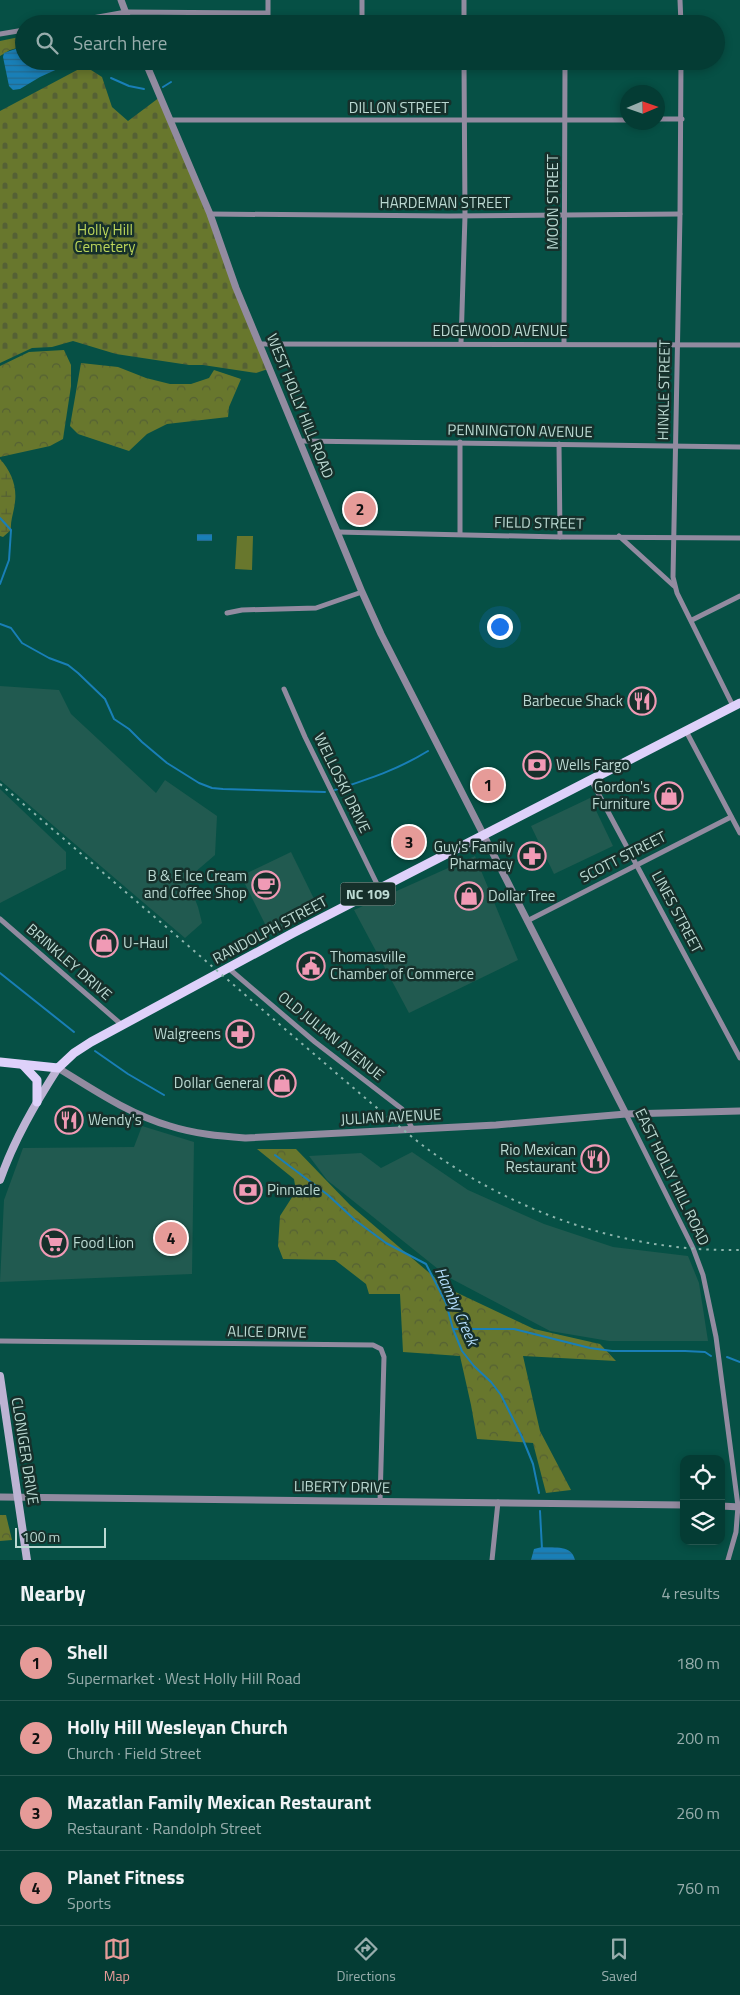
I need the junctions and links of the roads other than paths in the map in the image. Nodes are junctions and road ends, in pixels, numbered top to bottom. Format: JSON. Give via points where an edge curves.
{"nodes":[{"id":1,"x":121,"y":0,"type":"edge"},
{"id":2,"x":268,"y":0,"type":"edge"},
{"id":3,"x":362,"y":0,"type":"edge"},
{"id":4,"x":464,"y":0,"type":"edge"},
{"id":5,"x":680,"y":0,"type":"edge"},
{"id":6,"x":126,"y":12,"type":"junction"},
{"id":7,"x":268,"y":13,"type":"joint"},
{"id":8,"x":109,"y":15,"type":"edge"},
{"id":9,"x":127,"y":15,"type":"edge"},
{"id":10,"x":362,"y":15,"type":"edge"},
{"id":11,"x":464,"y":15,"type":"edge"},
{"id":12,"x":680,"y":15,"type":"edge"},
{"id":13,"x":15,"y":32,"type":"edge"},
{"id":14,"x":0,"y":34,"type":"edge"},
{"id":15,"x":149,"y":70,"type":"edge"},
{"id":16,"x":464,"y":70,"type":"edge"},
{"id":17,"x":565,"y":70,"type":"edge"},
{"id":18,"x":681,"y":70,"type":"edge"},
{"id":19,"x":682,"y":119,"type":"junction"},
{"id":20,"x":170,"y":120,"type":"junction"},
{"id":21,"x":464,"y":120,"type":"junction"},
{"id":22,"x":565,"y":120,"type":"junction"},
{"id":23,"x":620,"y":120,"type":"edge"},
{"id":24,"x":665,"y":120,"type":"edge"},
{"id":25,"x":210,"y":214,"type":"junction"},
{"id":26,"x":680,"y":214,"type":"junction"},
{"id":27,"x":566,"y":215,"type":"junction"},
{"id":28,"x":465,"y":216,"type":"junction"},
{"id":29,"x":461,"y":343,"type":"junction"},
{"id":30,"x":260,"y":344,"type":"junction"},
{"id":31,"x":564,"y":344,"type":"junction"},
{"id":32,"x":677,"y":344,"type":"junction"},
{"id":33,"x":740,"y":345,"type":"edge"},
{"id":34,"x":300,"y":441,"type":"junction"},
{"id":35,"x":460,"y":442,"type":"junction"},
{"id":36,"x":560,"y":444,"type":"junction"},
{"id":37,"x":676,"y":446,"type":"junction"},
{"id":38,"x":740,"y":447,"type":"edge"},
{"id":39,"x":337,"y":532,"type":"junction"},
{"id":40,"x":460,"y":534,"type":"junction"},
{"id":41,"x":619,"y":536,"type":"junction"},
{"id":42,"x":560,"y":537,"type":"junction"},
{"id":43,"x":674,"y":537,"type":"junction"},
{"id":44,"x":740,"y":538,"type":"edge"},
{"id":45,"x":675,"y":586,"type":"junction"},
{"id":46,"x":362,"y":592,"type":"junction"},
{"id":47,"x":740,"y":596,"type":"edge"},
{"id":48,"x":227,"y":613,"type":"dead end"},
{"id":49,"x":692,"y":620,"type":"junction"},
{"id":50,"x":284,"y":689,"type":"dead end"},
{"id":51,"x":737,"y":705,"type":"edge"},
{"id":52,"x":686,"y":731,"type":"junction"},
{"id":53,"x":591,"y":780,"type":"junction"},
{"id":54,"x":731,"y":817,"type":"junction"},
{"id":55,"x":740,"y":832,"type":"edge"},
{"id":56,"x":484,"y":834,"type":"junction"},
{"id":57,"x":637,"y":864,"type":"junction"},
{"id":58,"x":379,"y":888,"type":"junction"},
{"id":59,"x":0,"y":919,"type":"edge"},
{"id":60,"x":528,"y":921,"type":"junction"},
{"id":61,"x":227,"y":967,"type":"junction"},
{"id":62,"x":122,"y":1024,"type":"junction"},
{"id":63,"x":740,"y":1058,"type":"edge"},
{"id":64,"x":0,"y":1062,"type":"edge"},
{"id":65,"x":23,"y":1065,"type":"junction"},
{"id":66,"x":58,"y":1068,"type":"junction"},
{"id":67,"x":37,"y":1102,"type":"junction"},
{"id":68,"x":740,"y":1111,"type":"edge"},
{"id":69,"x":626,"y":1114,"type":"junction"},
{"id":70,"x":413,"y":1130,"type":"junction"},
{"id":71,"x":0,"y":1180,"type":"edge"},
{"id":72,"x":0,"y":1341,"type":"edge"},
{"id":73,"x":0,"y":1376,"type":"edge"},
{"id":74,"x":0,"y":1497,"type":"edge"},
{"id":75,"x":18,"y":1497,"type":"junction"},
{"id":76,"x":380,"y":1501,"type":"junction"},
{"id":77,"x":498,"y":1502,"type":"junction"},
{"id":78,"x":680,"y":1506,"type":"edge"},
{"id":79,"x":725,"y":1506,"type":"edge"},
{"id":80,"x":739,"y":1506,"type":"edge"},
{"id":81,"x":27,"y":1560,"type":"edge"},
{"id":82,"x":492,"y":1560,"type":"edge"},
{"id":83,"x":728,"y":1560,"type":"edge"}],
"edges":[{"from":1,"to":6,"type":"street"},
{"from":2,"to":7,"type":"street"},
{"from":3,"to":10,"type":"street"},
{"from":4,"to":11,"type":"street"},
{"from":5,"to":12,"type":"street"},
{"from":6,"to":7,"type":"street"},
{"from":6,"to":8,"type":"street"},
{"from":6,"to":9,"type":"street"},
{"from":13,"to":14,"type":"street"},
{"from":15,"to":20,"type":"street","name":"WEST HOLLY HILL ROAD"},
{"from":16,"to":21,"type":"street"},
{"from":17,"to":22,"type":"street","name":"MOON STREET"},
{"from":18,"to":19,"type":"street","name":"HINKLE STREET"},
{"from":19,"to":24,"type":"street"},
{"from":19,"to":26,"type":"street","name":"HINKLE STREET"},
{"from":20,"to":21,"type":"street","name":"DILLON STREET"},
{"from":20,"to":25,"type":"street","name":"WEST HOLLY HILL ROAD"},
{"from":21,"to":22,"type":"street","name":"DILLON STREET"},
{"from":21,"to":28,"type":"street"},
{"from":22,"to":23,"type":"street","name":"DILLON STREET"},
{"from":22,"to":27,"type":"street","name":"MOON STREET"},
{"from":25,"to":28,"type":"street","name":"HARDEMAN STREET"},
{"from":25,"to":30,"type":"street","name":"WEST HOLLY HILL ROAD"},
{"from":26,"to":27,"type":"street","name":"HARDEMAN STREET"},
{"from":26,"to":32,"type":"street","name":"HINKLE STREET"},
{"from":27,"to":28,"type":"street","name":"HARDEMAN STREET"},
{"from":27,"to":31,"type":"street","name":"MOON STREET"},
{"from":28,"to":29,"type":"street"},
{"from":29,"to":30,"type":"street","name":"EDGEWOOD AVENUE"},
{"from":29,"to":31,"type":"street","name":"EDGEWOOD AVENUE"},
{"from":30,"to":34,"type":"street","name":"WEST HOLLY HILL ROAD"},
{"from":31,"to":32,"type":"street","name":"EDGEWOOD AVENUE"},
{"from":32,"to":33,"type":"street","name":"EDGEWOOD AVENUE"},
{"from":32,"to":37,"type":"street","name":"HINKLE STREET"},
{"from":34,"to":35,"type":"street","name":"PENNINGTON AVENUE"},
{"from":34,"to":39,"type":"street","name":"WEST HOLLY HILL ROAD"},
{"from":35,"to":36,"type":"street","name":"PENNINGTON AVENUE"},
{"from":35,"to":40,"type":"street"},
{"from":36,"to":37,"type":"street","name":"PENNINGTON AVENUE"},
{"from":36,"to":42,"type":"street"},
{"from":37,"to":38,"type":"street","name":"PENNINGTON AVENUE"},
{"from":37,"to":43,"type":"street","name":"HINKLE STREET"},
{"from":39,"to":40,"type":"street","name":"FIELD STREET"},
{"from":39,"to":46,"type":"street","name":"WEST HOLLY HILL ROAD"},
{"from":40,"to":42,"type":"street","name":"FIELD STREET"},
{"from":41,"to":42,"type":"street","name":"FIELD STREET"},
{"from":41,"to":43,"type":"street","name":"FIELD STREET"},
{"from":41,"to":45,"type":"street"},
{"from":43,"to":44,"type":"street","name":"FIELD STREET"},
{"from":43,"to":45,"type":"street","name":"HINKLE STREET"},
{"from":45,"to":49,"type":"street","name":"HINKLE STREET"},
{"from":46,"to":48,"type":"street","via":[[316,608]]},
{"from":46,"to":56,"type":"street","name":"WEST HOLLY HILL ROAD","via":[[380,634]]},
{"from":47,"to":49,"type":"street"},
{"from":49,"to":51,"type":"street","name":"HINKLE STREET"},
{"from":50,"to":58,"type":"street","name":"WELLOSKI DRIVE"},
{"from":51,"to":52,"type":"main road","name":"RANDOLPH STREET","number":"NC 109"},
{"from":52,"to":53,"type":"main road","name":"RANDOLPH STREET","number":"NC 109"},
{"from":52,"to":54,"type":"street"},
{"from":53,"to":56,"type":"main road","name":"RANDOLPH STREET","number":"NC 109"},
{"from":53,"to":57,"type":"street","name":"LINES STREET"},
{"from":54,"to":55,"type":"street"},
{"from":54,"to":57,"type":"street","name":"SCOTT STREET"},
{"from":56,"to":58,"type":"main road","name":"RANDOLPH STREET","number":"NC 109"},
{"from":56,"to":60,"type":"street","name":"EAST HOLLY HILL ROAD"},
{"from":57,"to":60,"type":"street","name":"SCOTT STREET"},
{"from":57,"to":63,"type":"street","name":"LINES STREET"},
{"from":58,"to":61,"type":"main road","name":"RANDOLPH STREET","number":"NC 109"},
{"from":59,"to":62,"type":"street","name":"BRINKLEY DRIVE"},
{"from":60,"to":69,"type":"street","name":"EAST HOLLY HILL ROAD"},
{"from":61,"to":62,"type":"main road","name":"RANDOLPH STREET","number":"NC 109"},
{"from":61,"to":70,"type":"street","name":"OLD JULIAN AVENUE","via":[[315,1042],[402,1109]]},
{"from":62,"to":66,"type":"main road","name":"RANDOLPH STREET","number":"NC 109","via":[[74,1053]]},
{"from":64,"to":65,"type":"main road"},
{"from":65,"to":66,"type":"main road"},
{"from":65,"to":67,"type":"main road","via":[[37,1080]]},
{"from":66,"to":67,"type":"main road"},
{"from":66,"to":70,"type":"street","name":"JULIAN AVENUE","via":[[105,1098],[153,1121],[210,1135],[246,1138]]},
{"from":67,"to":71,"type":"main road","via":[[9,1153]]},
{"from":68,"to":69,"type":"street","name":"JULIAN AVENUE"},
{"from":69,"to":70,"type":"street","name":"JULIAN AVENUE"},
{"from":69,"to":80,"type":"street","name":"EAST HOLLY HILL ROAD","via":[[704,1275],[716,1337]]},
{"from":72,"to":76,"type":"street","name":"ALICE DRIVE","via":[[373,1345],[381,1349],[384,1357]]},
{"from":73,"to":75,"type":"main road","name":"CLONIGER DRIVE"},
{"from":74,"to":75,"type":"street","name":"LIBERTY DRIVE"},
{"from":75,"to":76,"type":"street","name":"LIBERTY DRIVE"},
{"from":75,"to":81,"type":"main road","name":"CLONIGER DRIVE"},
{"from":76,"to":77,"type":"street","name":"LIBERTY DRIVE"},
{"from":77,"to":78,"type":"street","name":"LIBERTY DRIVE"},
{"from":77,"to":82,"type":"street"},
{"from":79,"to":80,"type":"street"},
{"from":80,"to":83,"type":"street","name":"EAST HOLLY HILL ROAD"}]}
